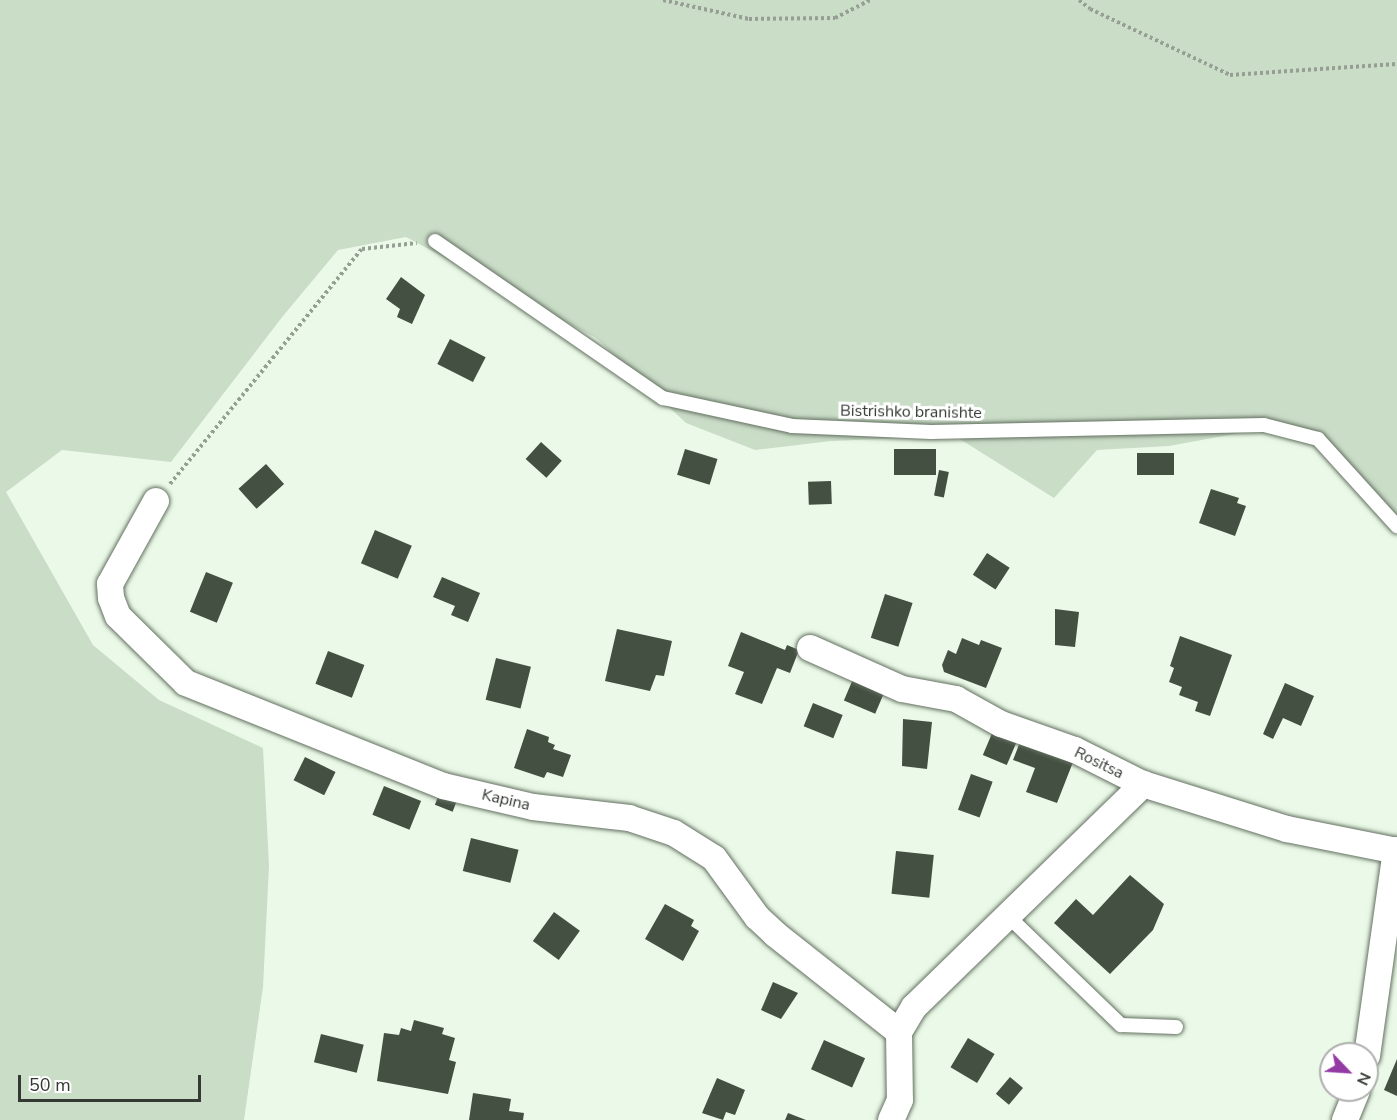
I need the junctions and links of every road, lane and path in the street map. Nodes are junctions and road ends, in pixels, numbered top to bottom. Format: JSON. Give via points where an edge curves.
{"nodes":[{"id":1,"x":663,"y":0,"type":"edge"},
{"id":2,"x":870,"y":0,"type":"edge"},
{"id":3,"x":1079,"y":0,"type":"edge"},
{"id":4,"x":1397,"y":64,"type":"edge"},
{"id":5,"x":435,"y":241,"type":"joint"},
{"id":6,"x":156,"y":501,"type":"joint"},
{"id":7,"x":1397,"y":526,"type":"edge"},
{"id":8,"x":810,"y":648,"type":"dead end"},
{"id":9,"x":1143,"y":784,"type":"junction"},
{"id":10,"x":1397,"y":850,"type":"edge"},
{"id":11,"x":1009,"y":917,"type":"junction"},
{"id":12,"x":1176,"y":1027,"type":"dead end"},
{"id":13,"x":899,"y":1032,"type":"junction"},
{"id":14,"x":1369,"y":1042,"type":"edge"},
{"id":15,"x":1352,"y":1102,"type":"edge"},
{"id":16,"x":891,"y":1120,"type":"edge"},
{"id":17,"x":1345,"y":1120,"type":"edge"}],
"edges":[{"from":1,"to":2,"type":"path","via":[[749,19],[835,18]]},
{"from":3,"to":4,"type":"path","via":[[1090,9],[1230,75]]},
{"from":5,"to":6,"type":"path","via":[[362,249]]},
{"from":5,"to":7,"type":"lane","name":"Bistrishko branishte","via":[[663,398],[804,426],[932,432],[1264,425],[1318,439]]},
{"from":6,"to":13,"type":"street","name":"Kapina","via":[[110,584],[111,598],[118,616],[186,683],[443,786],[533,807],[629,818],[674,833],[714,858],[757,917],[775,934]]},
{"from":8,"to":9,"type":"street","name":"Rositsa","via":[[902,689],[957,699],[1001,724],[1074,750]]},
{"from":9,"to":10,"type":"street","name":"Rositsa","via":[[1287,829]]},
{"from":9,"to":11,"type":"street"},
{"from":10,"to":14,"type":"street"},
{"from":11,"to":12,"type":"lane","via":[[1121,1025]]},
{"from":11,"to":13,"type":"street","via":[[914,1007]]},
{"from":13,"to":16,"type":"street","via":[[900,1100]]},
{"from":15,"to":17,"type":"street"}]}
